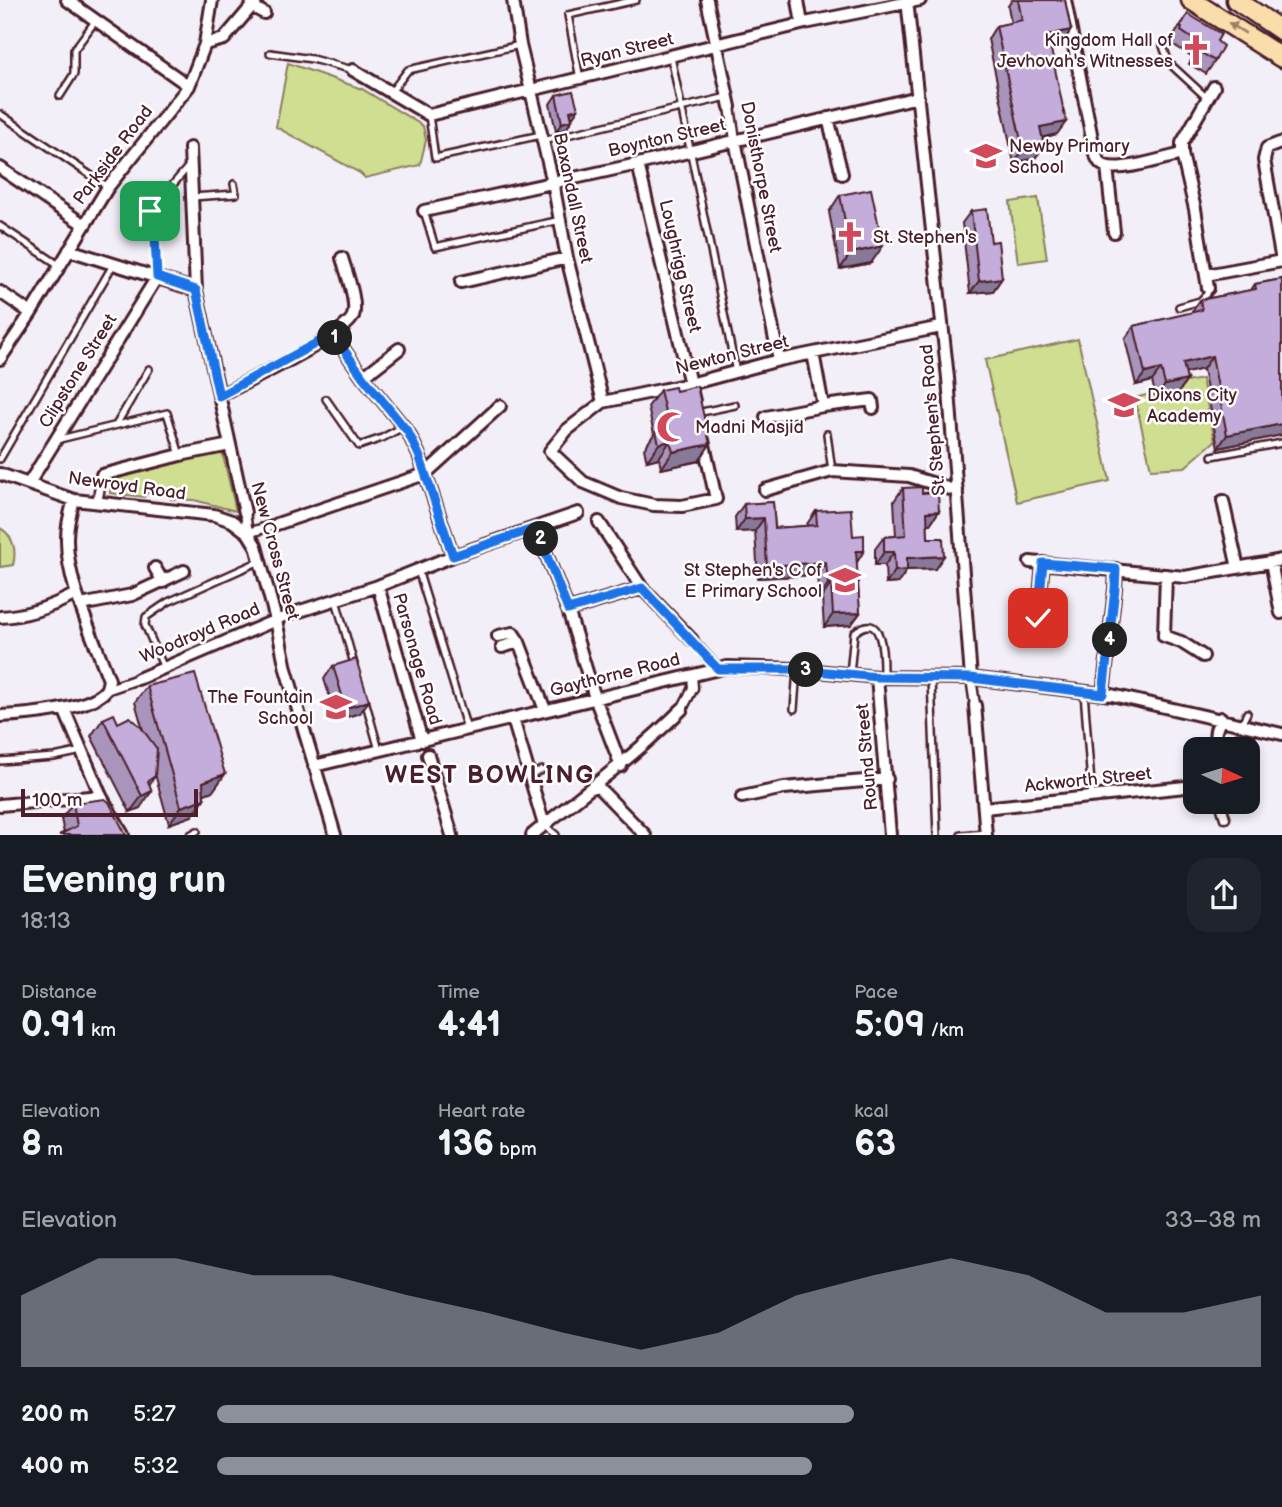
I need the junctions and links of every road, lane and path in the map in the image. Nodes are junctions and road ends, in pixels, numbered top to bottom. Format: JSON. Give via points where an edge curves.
{"nodes":[{"id":1,"x":67,"y":0,"type":"edge"},
{"id":2,"x":212,"y":0,"type":"edge"},
{"id":3,"x":513,"y":0,"type":"edge"},
{"id":4,"x":636,"y":0,"type":"edge"},
{"id":5,"x":707,"y":0,"type":"edge"},
{"id":6,"x":798,"y":0,"type":"edge"},
{"id":7,"x":920,"y":0,"type":"edge"},
{"id":8,"x":1065,"y":0,"type":"edge"},
{"id":9,"x":1191,"y":0,"type":"edge"},
{"id":10,"x":1236,"y":0,"type":"edge"},
{"id":11,"x":907,"y":1,"type":"edge"},
{"id":12,"x":254,"y":3,"type":"edge"},
{"id":13,"x":264,"y":13,"type":"dead end"},
{"id":14,"x":96,"y":20,"type":"junction"},
{"id":15,"x":805,"y":23,"type":"junction"},
{"id":16,"x":1282,"y":30,"type":"edge"},
{"id":17,"x":205,"y":44,"type":"junction"},
{"id":18,"x":520,"y":45,"type":"junction"},
{"id":19,"x":718,"y":46,"type":"junction"},
{"id":20,"x":1163,"y":46,"type":"dead end"},
{"id":21,"x":270,"y":53,"type":"dead end"},
{"id":22,"x":671,"y":57,"type":"junction"},
{"id":23,"x":1282,"y":58,"type":"edge"},
{"id":24,"x":353,"y":70,"type":"joint"},
{"id":25,"x":580,"y":79,"type":"junction"},
{"id":26,"x":189,"y":86,"type":"junction"},
{"id":27,"x":1213,"y":87,"type":"dead end"},
{"id":28,"x":531,"y":91,"type":"junction"},
{"id":29,"x":391,"y":92,"type":"junction"},
{"id":30,"x":60,"y":96,"type":"dead end"},
{"id":31,"x":918,"y":97,"type":"junction"},
{"id":32,"x":1208,"y":98,"type":"junction"},
{"id":33,"x":729,"y":102,"type":"junction"},
{"id":34,"x":683,"y":107,"type":"junction"},
{"id":35,"x":0,"y":114,"type":"edge"},
{"id":36,"x":429,"y":115,"type":"junction"},
{"id":37,"x":828,"y":118,"type":"junction"},
{"id":38,"x":542,"y":138,"type":"junction"},
{"id":39,"x":734,"y":140,"type":"junction"},
{"id":40,"x":1280,"y":143,"type":"dead end"},
{"id":41,"x":190,"y":148,"type":"dead end"},
{"id":42,"x":690,"y":151,"type":"junction"},
{"id":43,"x":1182,"y":154,"type":"junction"},
{"id":44,"x":190,"y":164,"type":"junction"},
{"id":45,"x":638,"y":164,"type":"junction"},
{"id":46,"x":1107,"y":167,"type":"junction"},
{"id":47,"x":0,"y":168,"type":"edge"},
{"id":48,"x":842,"y":174,"type":"dead end"},
{"id":49,"x":553,"y":183,"type":"junction"},
{"id":50,"x":234,"y":184,"type":"dead end"},
{"id":51,"x":108,"y":187,"type":"junction"},
{"id":52,"x":192,"y":197,"type":"junction"},
{"id":53,"x":424,"y":211,"type":"joint"},
{"id":54,"x":561,"y":220,"type":"junction"},
{"id":55,"x":83,"y":224,"type":"junction"},
{"id":56,"x":0,"y":226,"type":"edge"},
{"id":57,"x":1114,"y":232,"type":"dead end"},
{"id":58,"x":69,"y":250,"type":"junction"},
{"id":59,"x":342,"y":258,"type":"dead end"},
{"id":60,"x":567,"y":258,"type":"junction"},
{"id":61,"x":1282,"y":261,"type":"edge"},
{"id":62,"x":114,"y":264,"type":"junction"},
{"id":63,"x":60,"y":266,"type":"junction"},
{"id":64,"x":1206,"y":275,"type":"junction"},
{"id":65,"x":157,"y":277,"type":"junction"},
{"id":66,"x":461,"y":282,"type":"dead end"},
{"id":67,"x":1208,"y":288,"type":"joint"},
{"id":68,"x":196,"y":290,"type":"junction"},
{"id":69,"x":0,"y":292,"type":"edge"},
{"id":70,"x":1180,"y":307,"type":"dead end"},
{"id":71,"x":31,"y":313,"type":"junction"},
{"id":72,"x":942,"y":327,"type":"junction"},
{"id":73,"x":333,"y":334,"type":"junction"},
{"id":74,"x":400,"y":349,"type":"dead end"},
{"id":75,"x":813,"y":353,"type":"junction"},
{"id":76,"x":1,"y":356,"type":"edge"},
{"id":77,"x":779,"y":360,"type":"junction"},
{"id":78,"x":149,"y":369,"type":"dead end"},
{"id":79,"x":736,"y":372,"type":"junction"},
{"id":80,"x":363,"y":377,"type":"junction"},
{"id":81,"x":690,"y":384,"type":"junction"},
{"id":82,"x":219,"y":396,"type":"junction"},
{"id":83,"x":326,"y":399,"type":"dead end"},
{"id":84,"x":603,"y":402,"type":"junction"},
{"id":85,"x":736,"y":405,"type":"dead end"},
{"id":86,"x":823,"y":405,"type":"junction"},
{"id":87,"x":500,"y":406,"type":"dead end"},
{"id":88,"x":478,"y":408,"type":"dead end"},
{"id":89,"x":873,"y":408,"type":"dead end"},
{"id":90,"x":697,"y":412,"type":"junction"},
{"id":91,"x":766,"y":417,"type":"dead end"},
{"id":92,"x":486,"y":418,"type":"junction"},
{"id":93,"x":116,"y":425,"type":"junction"},
{"id":94,"x":403,"y":427,"type":"junction"},
{"id":95,"x":827,"y":434,"type":"dead end"},
{"id":96,"x":57,"y":439,"type":"junction"},
{"id":97,"x":1282,"y":443,"type":"edge"},
{"id":98,"x":230,"y":445,"type":"junction"},
{"id":99,"x":180,"y":455,"type":"junction"},
{"id":100,"x":1212,"y":456,"type":"dead end"},
{"id":101,"x":0,"y":459,"type":"edge"},
{"id":102,"x":832,"y":471,"type":"junction"},
{"id":103,"x":0,"y":474,"type":"edge"},
{"id":104,"x":425,"y":474,"type":"junction"},
{"id":105,"x":101,"y":481,"type":"joint"},
{"id":106,"x":29,"y":484,"type":"junction"},
{"id":107,"x":782,"y":486,"type":"junction"},
{"id":108,"x":765,"y":490,"type":"dead end"},
{"id":109,"x":957,"y":491,"type":"junction"},
{"id":110,"x":785,"y":498,"type":"dead end"},
{"id":111,"x":716,"y":499,"type":"joint"},
{"id":112,"x":74,"y":500,"type":"junction"},
{"id":113,"x":1223,"y":501,"type":"dead end"},
{"id":114,"x":97,"y":503,"type":"junction"},
{"id":115,"x":245,"y":513,"type":"joint"},
{"id":116,"x":578,"y":513,"type":"dead end"},
{"id":117,"x":599,"y":522,"type":"dead end"},
{"id":118,"x":277,"y":524,"type":"joint"},
{"id":119,"x":536,"y":528,"type":"junction"},
{"id":120,"x":248,"y":533,"type":"junction"},
{"id":121,"x":453,"y":556,"type":"junction"},
{"id":122,"x":261,"y":561,"type":"junction"},
{"id":123,"x":1277,"y":561,"type":"edge"},
{"id":124,"x":1030,"y":562,"type":"dead end"},
{"id":125,"x":1043,"y":563,"type":"junction"},
{"id":126,"x":155,"y":568,"type":"dead end"},
{"id":127,"x":1238,"y":568,"type":"junction"},
{"id":128,"x":1116,"y":569,"type":"junction"},
{"id":129,"x":418,"y":570,"type":"junction"},
{"id":130,"x":184,"y":571,"type":"dead end"},
{"id":131,"x":1166,"y":575,"type":"junction"},
{"id":132,"x":163,"y":582,"type":"junction"},
{"id":133,"x":378,"y":586,"type":"junction"},
{"id":134,"x":642,"y":588,"type":"junction"},
{"id":135,"x":76,"y":594,"type":"junction"},
{"id":136,"x":132,"y":595,"type":"junction"},
{"id":137,"x":336,"y":600,"type":"junction"},
{"id":138,"x":81,"y":605,"type":"junction"},
{"id":139,"x":138,"y":606,"type":"dead end"},
{"id":140,"x":568,"y":610,"type":"junction"},
{"id":141,"x":297,"y":612,"type":"joint"},
{"id":142,"x":1281,"y":613,"type":"edge"},
{"id":143,"x":0,"y":617,"type":"edge"},
{"id":144,"x":1038,"y":618,"type":"dead end"},
{"id":145,"x":276,"y":620,"type":"junction"},
{"id":146,"x":692,"y":640,"type":"joint"},
{"id":147,"x":500,"y":642,"type":"dead end"},
{"id":148,"x":1203,"y":656,"type":"dead end"},
{"id":149,"x":164,"y":668,"type":"junction"},
{"id":150,"x":718,"y":669,"type":"junction"},
{"id":151,"x":797,"y":669,"type":"junction"},
{"id":152,"x":850,"y":674,"type":"junction"},
{"id":153,"x":358,"y":675,"type":"edge"},
{"id":154,"x":692,"y":675,"type":"junction"},
{"id":155,"x":880,"y":677,"type":"junction"},
{"id":156,"x":931,"y":678,"type":"junction"},
{"id":157,"x":971,"y":678,"type":"junction"},
{"id":158,"x":138,"y":679,"type":"joint"},
{"id":159,"x":361,"y":688,"type":"edge"},
{"id":160,"x":106,"y":690,"type":"junction"},
{"id":161,"x":1084,"y":692,"type":"junction"},
{"id":162,"x":1103,"y":694,"type":"junction"},
{"id":163,"x":595,"y":698,"type":"junction"},
{"id":164,"x":975,"y":705,"type":"joint"},
{"id":165,"x":64,"y":709,"type":"junction"},
{"id":166,"x":682,"y":709,"type":"joint"},
{"id":167,"x":794,"y":709,"type":"dead end"},
{"id":168,"x":545,"y":710,"type":"junction"},
{"id":169,"x":0,"y":716,"type":"edge"},
{"id":170,"x":1221,"y":718,"type":"junction"},
{"id":171,"x":513,"y":719,"type":"junction"},
{"id":172,"x":467,"y":729,"type":"junction"},
{"id":173,"x":1282,"y":734,"type":"edge"},
{"id":174,"x":1215,"y":737,"type":"edge"},
{"id":175,"x":422,"y":741,"type":"junction"},
{"id":176,"x":379,"y":750,"type":"junction"},
{"id":177,"x":82,"y":751,"type":"junction"},
{"id":178,"x":428,"y":755,"type":"joint"},
{"id":179,"x":0,"y":761,"type":"edge"},
{"id":180,"x":314,"y":766,"type":"junction"},
{"id":181,"x":621,"y":766,"type":"junction"},
{"id":182,"x":542,"y":770,"type":"dead end"},
{"id":183,"x":530,"y":775,"type":"junction"},
{"id":184,"x":887,"y":779,"type":"junction"},
{"id":185,"x":596,"y":785,"type":"junction"},
{"id":186,"x":1183,"y":787,"type":"edge"},
{"id":187,"x":101,"y":796,"type":"junction"},
{"id":188,"x":742,"y":797,"type":"dead end"},
{"id":189,"x":1092,"y":797,"type":"junction"},
{"id":190,"x":0,"y":805,"type":"edge"},
{"id":191,"x":984,"y":808,"type":"junction"},
{"id":192,"x":1224,"y":814,"type":"edge"},
{"id":193,"x":1225,"y":818,"type":"dead end"},
{"id":194,"x":544,"y":825,"type":"junction"},
{"id":195,"x":197,"y":831,"type":"dead end"},
{"id":196,"x":986,"y":834,"type":"edge"},
{"id":197,"x":123,"y":835,"type":"edge"},
{"id":198,"x":190,"y":835,"type":"edge"},
{"id":199,"x":335,"y":835,"type":"edge"},
{"id":200,"x":452,"y":835,"type":"edge"},
{"id":201,"x":531,"y":835,"type":"edge"},
{"id":202,"x":556,"y":835,"type":"edge"},
{"id":203,"x":645,"y":835,"type":"edge"},
{"id":204,"x":890,"y":835,"type":"edge"},
{"id":205,"x":937,"y":835,"type":"edge"},
{"id":206,"x":961,"y":835,"type":"edge"}],
"edges":[{"from":1,"to":14,"type":"street"},
{"from":2,"to":17,"type":"street","name":"Parkside Road"},
{"from":3,"to":18,"type":"street","name":"Baxandall Street"},
{"from":4,"to":25,"type":"lane","via":[[568,15]]},
{"from":5,"to":19,"type":"street","name":"Donisthorpe Street"},
{"from":6,"to":15,"type":"street"},
{"from":7,"to":11,"type":"street","name":"Ryan Street"},
{"from":8,"to":46,"type":"street","via":[[1095,154]]},
{"from":23,"to":9,"type":"main road","one_way":true},
{"from":10,"to":16,"type":"main road"},
{"from":11,"to":15,"type":"street","name":"Ryan Street"},
{"from":11,"to":31,"type":"street","name":"St. Stephen's Road"},
{"from":12,"to":13,"type":"street"},
{"from":12,"to":17,"type":"street","via":[[224,39]]},
{"from":14,"to":26,"type":"street"},
{"from":14,"to":30,"type":"lane","via":[[74,50],[74,74]]},
{"from":15,"to":19,"type":"street","name":"Ryan Street"},
{"from":17,"to":26,"type":"street","name":"Parkside Road"},
{"from":18,"to":28,"type":"street","name":"Baxandall Street"},
{"from":18,"to":29,"type":"lane","via":[[408,70]]},
{"from":19,"to":22,"type":"street","name":"Ryan Street"},
{"from":19,"to":33,"type":"street","name":"Donisthorpe Street"},
{"from":20,"to":32,"type":"lane","via":[[1169,63]]},
{"from":21,"to":24,"type":"lane"},
{"from":22,"to":25,"type":"street","name":"Ryan Street"},
{"from":22,"to":34,"type":"lane"},
{"from":24,"to":29,"type":"street"},
{"from":25,"to":28,"type":"street","name":"Ryan Street"},
{"from":26,"to":51,"type":"street","name":"Parkside Road"},
{"from":27,"to":32,"type":"street"},
{"from":28,"to":36,"type":"street","name":"Ryan Street"},
{"from":28,"to":38,"type":"street","name":"Baxandall Street"},
{"from":29,"to":36,"type":"street"},
{"from":31,"to":37,"type":"street","name":"Boynton Street"},
{"from":31,"to":72,"type":"street","name":"St. Stephen's Road"},
{"from":32,"to":43,"type":"street","via":[[1182,144]]},
{"from":33,"to":34,"type":"lane"},
{"from":33,"to":39,"type":"street","name":"Donisthorpe Street"},
{"from":34,"to":38,"type":"lane"},
{"from":34,"to":42,"type":"lane"},
{"from":35,"to":51,"type":"lane"},
{"from":36,"to":38,"type":"lane","via":[[435,158]]},
{"from":37,"to":39,"type":"street","name":"Boynton Street"},
{"from":37,"to":48,"type":"street"},
{"from":38,"to":49,"type":"street","name":"Baxandall Street"},
{"from":39,"to":42,"type":"street","name":"Boynton Street"},
{"from":39,"to":77,"type":"street","name":"Donisthorpe Street"},
{"from":40,"to":61,"type":"street","via":[[1267,148],[1264,160]]},
{"from":41,"to":44,"type":"street","name":"New Cross Street"},
{"from":42,"to":45,"type":"street","name":"Boynton Street"},
{"from":42,"to":79,"type":"lane"},
{"from":43,"to":46,"type":"street"},
{"from":43,"to":64,"type":"street"},
{"from":44,"to":52,"type":"street","name":"New Cross Street"},
{"from":44,"to":65,"type":"lane","via":[[150,211]]},
{"from":45,"to":49,"type":"street","name":"Boynton Street"},
{"from":45,"to":81,"type":"street","name":"Loughrigg Street"},
{"from":46,"to":57,"type":"street"},
{"from":47,"to":55,"type":"street"},
{"from":49,"to":53,"type":"street","name":"Boynton Street"},
{"from":49,"to":54,"type":"street","name":"Baxandall Street"},
{"from":50,"to":52,"type":"lane","via":[[236,194]]},
{"from":51,"to":55,"type":"street","name":"Parkside Road"},
{"from":52,"to":68,"type":"street","name":"New Cross Street"},
{"from":53,"to":54,"type":"lane","via":[[435,247]]},
{"from":54,"to":60,"type":"street","name":"Baxandall Street"},
{"from":55,"to":58,"type":"street","name":"Parkside Road"},
{"from":56,"to":63,"type":"lane"},
{"from":58,"to":62,"type":"street"},
{"from":58,"to":63,"type":"street","name":"Parkside Road"},
{"from":59,"to":73,"type":"street","via":[[354,315]]},
{"from":60,"to":66,"type":"street"},
{"from":60,"to":84,"type":"street","name":"Baxandall Street"},
{"from":61,"to":64,"type":"street"},
{"from":62,"to":65,"type":"street"},
{"from":62,"to":101,"type":"lane"},
{"from":63,"to":71,"type":"street","name":"Parkside Road"},
{"from":64,"to":67,"type":"street"},
{"from":65,"to":68,"type":"street"},
{"from":65,"to":96,"type":"street","name":"Clipstone Street"},
{"from":67,"to":70,"type":"lane","via":[[1199,301]]},
{"from":68,"to":82,"type":"street","name":"New Cross Street"},
{"from":69,"to":71,"type":"street"},
{"from":71,"to":76,"type":"street","name":"Parkside Road"},
{"from":72,"to":75,"type":"street","name":"Newton Street"},
{"from":72,"to":109,"type":"street","name":"St. Stephen's Road"},
{"from":73,"to":80,"type":"street"},
{"from":73,"to":82,"type":"street"},
{"from":74,"to":80,"type":"street"},
{"from":75,"to":77,"type":"street","name":"Newton Street"},
{"from":75,"to":86,"type":"street"},
{"from":77,"to":79,"type":"street","name":"Newton Street"},
{"from":78,"to":93,"type":"lane"},
{"from":79,"to":81,"type":"street","name":"Newton Street"},
{"from":80,"to":94,"type":"street"},
{"from":81,"to":84,"type":"street","name":"Newton Street"},
{"from":81,"to":90,"type":"street","name":"Loughrigg Street"},
{"from":82,"to":98,"type":"street","name":"New Cross Street"},
{"from":83,"to":94,"type":"lane","via":[[359,446]]},
{"from":84,"to":111,"type":"street","name":"Newton Street","via":[[567,430],[550,451],[583,482],[621,498],[654,505],[682,506]]},
{"from":85,"to":90,"type":"lane"},
{"from":86,"to":89,"type":"street","via":[[873,400]]},
{"from":86,"to":91,"type":"street"},
{"from":87,"to":92,"type":"street"},
{"from":88,"to":92,"type":"street"},
{"from":90,"to":111,"type":"street","name":"Loughrigg Street"},
{"from":92,"to":104,"type":"street"},
{"from":93,"to":96,"type":"lane"},
{"from":93,"to":99,"type":"lane","via":[[167,414]]},
{"from":94,"to":104,"type":"street"},
{"from":95,"to":102,"type":"lane"},
{"from":96,"to":106,"type":"street","name":"Clipstone Street"},
{"from":97,"to":100,"type":"lane"},
{"from":98,"to":99,"type":"street"},
{"from":98,"to":115,"type":"street","name":"New Cross Street"},
{"from":99,"to":105,"type":"street","via":[[102,475]]},
{"from":102,"to":107,"type":"street"},
{"from":102,"to":109,"type":"street","via":[[909,476]]},
{"from":103,"to":106,"type":"street","name":"Newroyd Road"},
{"from":104,"to":118,"type":"street"},
{"from":104,"to":121,"type":"street"},
{"from":105,"to":114,"type":"street"},
{"from":106,"to":112,"type":"street","name":"Newroyd Road"},
{"from":107,"to":108,"type":"street"},
{"from":107,"to":110,"type":"street"},
{"from":109,"to":157,"type":"street","name":"St. Stephen's Road"},
{"from":112,"to":114,"type":"street","name":"Newroyd Road"},
{"from":112,"to":135,"type":"street","via":[[66,541]]},
{"from":113,"to":127,"type":"street"},
{"from":114,"to":120,"type":"street","name":"Newroyd Road","via":[[214,515]]},
{"from":115,"to":120,"type":"street","name":"New Cross Street"},
{"from":116,"to":119,"type":"street"},
{"from":117,"to":134,"type":"street"},
{"from":118,"to":120,"type":"street"},
{"from":119,"to":121,"type":"street"},
{"from":119,"to":140,"type":"street"},
{"from":120,"to":122,"type":"street","name":"New Cross Street"},
{"from":121,"to":129,"type":"street"},
{"from":122,"to":145,"type":"street","name":"New Cross Street"},
{"from":122,"to":149,"type":"lane","via":[[167,602],[146,617],[145,625]]},
{"from":123,"to":127,"type":"street"},
{"from":123,"to":142,"type":"street"},
{"from":124,"to":125,"type":"street"},
{"from":125,"to":128,"type":"street"},
{"from":125,"to":144,"type":"street"},
{"from":126,"to":132,"type":"street"},
{"from":127,"to":131,"type":"street","via":[[1185,577]]},
{"from":128,"to":131,"type":"street"},
{"from":128,"to":162,"type":"street"},
{"from":129,"to":133,"type":"street"},
{"from":129,"to":172,"type":"lane"},
{"from":130,"to":132,"type":"street"},
{"from":131,"to":148,"type":"street","via":[[1164,636]]},
{"from":132,"to":136,"type":"street"},
{"from":133,"to":137,"type":"street"},
{"from":133,"to":175,"type":"street","name":"Parsonage Road"},
{"from":134,"to":140,"type":"street"},
{"from":134,"to":146,"type":"street"},
{"from":135,"to":138,"type":"street"},
{"from":135,"to":143,"type":"street","via":[[39,609]]},
{"from":136,"to":138,"type":"street"},
{"from":136,"to":139,"type":"street"},
{"from":137,"to":141,"type":"street"},
{"from":137,"to":153,"type":"lane"},
{"from":138,"to":160,"type":"street","via":[[109,680]]},
{"from":140,"to":163,"type":"street"},
{"from":141,"to":145,"type":"street"},
{"from":145,"to":149,"type":"street","name":"Woodroyd Road"},
{"from":145,"to":180,"type":"street","name":"New Cross Street"},
{"from":146,"to":150,"type":"street"},
{"from":147,"to":168,"type":"street","via":[[516,638]]},
{"from":149,"to":158,"type":"street","name":"Woodroyd Road"},
{"from":150,"to":151,"type":"street","name":"Gaythorne Road"},
{"from":150,"to":154,"type":"street","name":"Gaythorne Road"},
{"from":151,"to":152,"type":"street","name":"Gaythorne Road"},
{"from":151,"to":167,"type":"lane"},
{"from":152,"to":155,"type":"street","name":"Gaythorne Road"},
{"from":152,"to":155,"type":"lane","via":[[854,633],[872,627],[881,638]]},
{"from":154,"to":163,"type":"street","name":"Gaythorne Road"},
{"from":154,"to":166,"type":"street","via":[[693,688]]},
{"from":155,"to":156,"type":"street","name":"Gaythorne Road"},
{"from":155,"to":184,"type":"street","name":"Round Street"},
{"from":156,"to":157,"type":"street","name":"Gaythorne Road"},
{"from":156,"to":205,"type":"lane"},
{"from":157,"to":161,"type":"street","name":"Gaythorne Road"},
{"from":157,"to":164,"type":"street","name":"St. Stephen's Road"},
{"from":158,"to":160,"type":"street"},
{"from":159,"to":176,"type":"lane"},
{"from":160,"to":165,"type":"street"},
{"from":161,"to":162,"type":"street","name":"Gaythorne Road"},
{"from":161,"to":189,"type":"lane"},
{"from":162,"to":170,"type":"street","name":"Gaythorne Road"},
{"from":163,"to":168,"type":"street","name":"Gaythorne Road"},
{"from":163,"to":181,"type":"street"},
{"from":164,"to":191,"type":"street","name":"St. Stephen's Road"},
{"from":165,"to":169,"type":"street"},
{"from":165,"to":177,"type":"street"},
{"from":166,"to":181,"type":"street"},
{"from":168,"to":171,"type":"street","name":"Gaythorne Road"},
{"from":170,"to":173,"type":"street","name":"Gaythorne Road","via":[[1244,718]]},
{"from":170,"to":174,"type":"street"},
{"from":171,"to":172,"type":"street","name":"Gaythorne Road"},
{"from":171,"to":183,"type":"street"},
{"from":172,"to":175,"type":"street","name":"Gaythorne Road"},
{"from":175,"to":176,"type":"street","name":"Gaythorne Road"},
{"from":175,"to":178,"type":"street"},
{"from":176,"to":180,"type":"street","name":"Gaythorne Road"},
{"from":177,"to":179,"type":"lane"},
{"from":177,"to":187,"type":"street"},
{"from":178,"to":200,"type":"street"},
{"from":180,"to":199,"type":"street","name":"New Cross Street"},
{"from":181,"to":185,"type":"street"},
{"from":182,"to":183,"type":"lane"},
{"from":183,"to":194,"type":"street"},
{"from":184,"to":188,"type":"street","via":[[784,788]]},
{"from":184,"to":204,"type":"street","name":"Round Street"},
{"from":185,"to":194,"type":"street"},
{"from":185,"to":203,"type":"street"},
{"from":186,"to":189,"type":"street","name":"Ackworth Street"},
{"from":187,"to":190,"type":"street"},
{"from":187,"to":197,"type":"street"},
{"from":189,"to":191,"type":"street","name":"Ackworth Street"},
{"from":191,"to":196,"type":"street","name":"St. Stephen's Road"},
{"from":192,"to":193,"type":"street"},
{"from":194,"to":201,"type":"street"},
{"from":194,"to":202,"type":"lane"},
{"from":195,"to":198,"type":"lane"},
{"from":196,"to":206,"type":"lane"}]}
